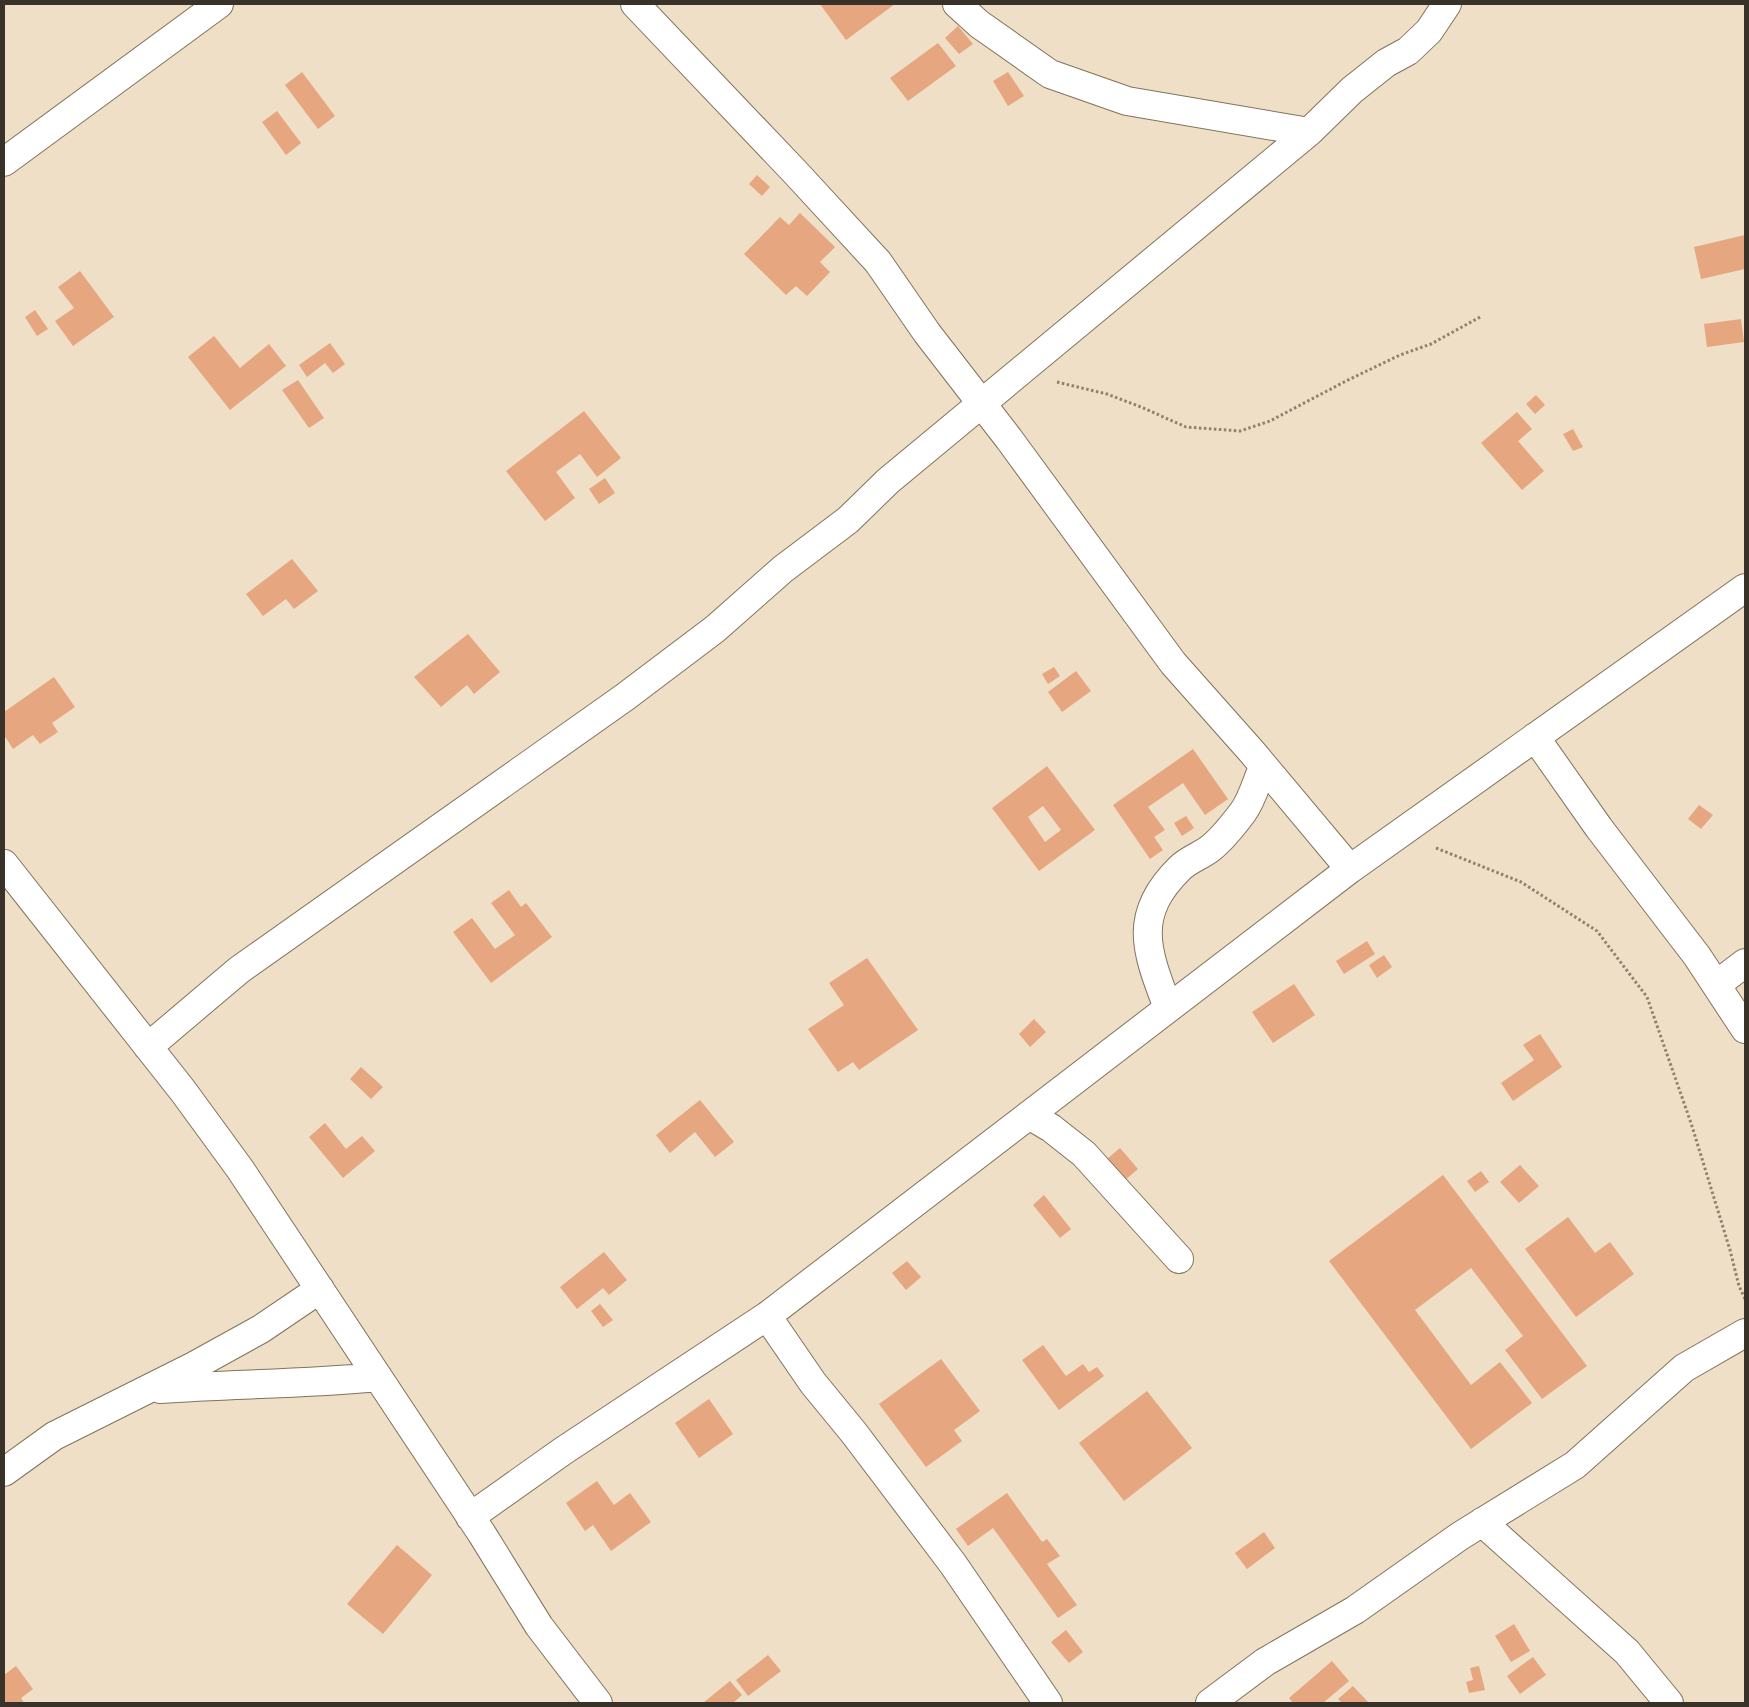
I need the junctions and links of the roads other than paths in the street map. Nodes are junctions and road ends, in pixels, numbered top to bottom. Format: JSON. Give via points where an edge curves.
{"nodes":[{"id":1,"x":220,"y":4,"type":"edge"},
{"id":2,"x":635,"y":4,"type":"edge"},
{"id":3,"x":957,"y":4,"type":"edge"},
{"id":4,"x":1447,"y":4,"type":"edge"},
{"id":5,"x":1309,"y":132,"type":"junction"},
{"id":6,"x":4,"y":162,"type":"edge"},
{"id":7,"x":980,"y":404,"type":"junction"},
{"id":8,"x":1745,"y":588,"type":"edge"},
{"id":9,"x":1535,"y":737,"type":"junction"},
{"id":10,"x":1263,"y":767,"type":"junction"},
{"id":11,"x":4,"y":864,"type":"edge"},
{"id":12,"x":1350,"y":869,"type":"junction"},
{"id":13,"x":1745,"y":963,"type":"edge"},
{"id":14,"x":1716,"y":985,"type":"junction"},
{"id":15,"x":1168,"y":1008,"type":"junction"},
{"id":16,"x":1745,"y":1029,"type":"edge"},
{"id":17,"x":148,"y":1047,"type":"junction"},
{"id":18,"x":1029,"y":1115,"type":"junction"},
{"id":19,"x":1179,"y":1258,"type":"dead end"},
{"id":20,"x":320,"y":1289,"type":"junction"},
{"id":21,"x":767,"y":1316,"type":"junction"},
{"id":22,"x":1745,"y":1333,"type":"edge"},
{"id":23,"x":378,"y":1377,"type":"junction"},
{"id":24,"x":147,"y":1390,"type":"junction"},
{"id":25,"x":4,"y":1472,"type":"edge"},
{"id":26,"x":470,"y":1517,"type":"junction"},
{"id":27,"x":1482,"y":1522,"type":"junction"},
{"id":28,"x":598,"y":1703,"type":"edge"},
{"id":29,"x":1048,"y":1703,"type":"edge"},
{"id":30,"x":1210,"y":1703,"type":"edge"},
{"id":31,"x":1669,"y":1703,"type":"edge"}],
"edges":[{"from":1,"to":6,"type":"street"},
{"from":2,"to":7,"type":"street","via":[[878,262]]},
{"from":3,"to":5,"type":"street","via":[[979,24],[1050,74],[1127,102]]},
{"from":4,"to":5,"type":"street","via":[[1430,32],[1352,90]]},
{"from":5,"to":7,"type":"street"},
{"from":7,"to":10,"type":"street","via":[[1174,663]]},
{"from":7,"to":17,"type":"street","via":[[888,481],[848,520],[783,569],[715,629],[625,697],[239,970]]},
{"from":8,"to":9,"type":"street"},
{"from":9,"to":12,"type":"street"},
{"from":9,"to":14,"type":"street"},
{"from":10,"to":12,"type":"street"},
{"from":10,"to":15,"type":"street","via":[[1245,810],[1212,847],[1181,867],[1151,908],[1147,932],[1152,963]]},
{"from":11,"to":17,"type":"street"},
{"from":12,"to":15,"type":"street"},
{"from":13,"to":14,"type":"street"},
{"from":14,"to":16,"type":"street"},
{"from":15,"to":18,"type":"street"},
{"from":17,"to":20,"type":"street","via":[[240,1169]]},
{"from":18,"to":19,"type":"street","via":[[1084,1154]]},
{"from":18,"to":21,"type":"street"},
{"from":20,"to":23,"type":"street"},
{"from":20,"to":24,"type":"street","via":[[261,1329]]},
{"from":21,"to":26,"type":"street"},
{"from":21,"to":29,"type":"street","via":[[813,1383],[953,1564]]},
{"from":22,"to":27,"type":"street","via":[[1684,1368],[1575,1465]]},
{"from":23,"to":24,"type":"street","via":[[323,1383]]},
{"from":23,"to":26,"type":"street"},
{"from":24,"to":25,"type":"street","via":[[54,1436]]},
{"from":26,"to":28,"type":"street","via":[[539,1626]]},
{"from":27,"to":30,"type":"street","via":[[1355,1610],[1265,1662]]},
{"from":27,"to":31,"type":"street","via":[[1627,1652]]}]}
